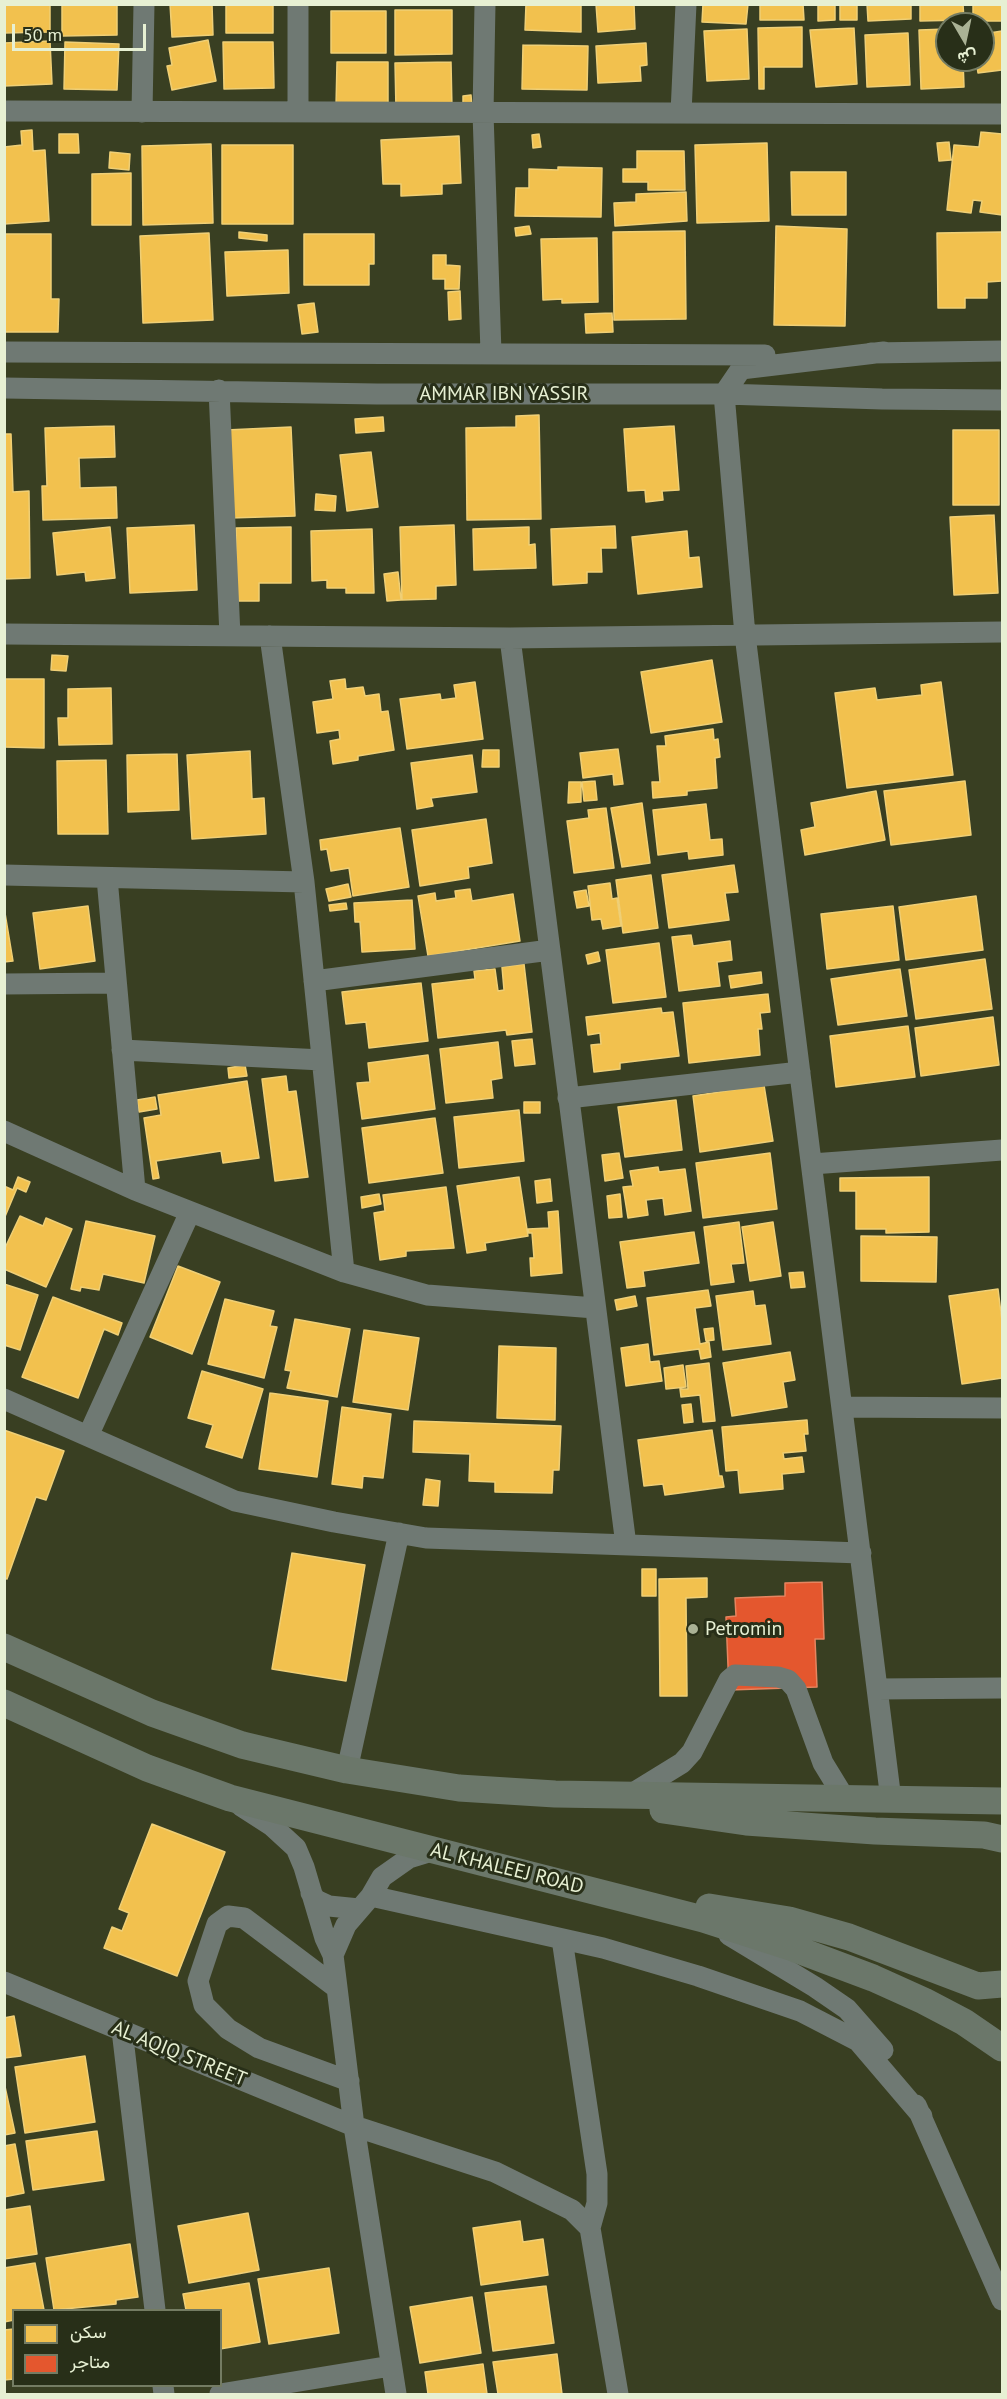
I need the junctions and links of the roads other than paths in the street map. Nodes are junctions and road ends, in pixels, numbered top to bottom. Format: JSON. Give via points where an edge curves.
{"nodes":[{"id":1,"x":144,"y":4,"type":"edge"},
{"id":2,"x":298,"y":4,"type":"edge"},
{"id":3,"x":485,"y":4,"type":"edge"},
{"id":4,"x":686,"y":4,"type":"edge"},
{"id":5,"x":4,"y":111,"type":"edge"},
{"id":6,"x":142,"y":112,"type":"junction"},
{"id":7,"x":298,"y":112,"type":"junction"},
{"id":8,"x":483,"y":112,"type":"junction"},
{"id":9,"x":681,"y":113,"type":"junction"},
{"id":10,"x":1002,"y":114,"type":"edge"},
{"id":11,"x":1002,"y":351,"type":"edge"},
{"id":12,"x":4,"y":352,"type":"edge"},
{"id":13,"x":884,"y":352,"type":"junction"},
{"id":14,"x":490,"y":353,"type":"junction"},
{"id":15,"x":4,"y":388,"type":"edge"},
{"id":16,"x":219,"y":390,"type":"junction"},
{"id":17,"x":724,"y":394,"type":"junction"},
{"id":18,"x":1002,"y":400,"type":"edge"},
{"id":19,"x":1002,"y":632,"type":"edge"},
{"id":20,"x":4,"y":634,"type":"edge"},
{"id":21,"x":745,"y":635,"type":"junction"},
{"id":22,"x":230,"y":636,"type":"junction"},
{"id":23,"x":270,"y":636,"type":"junction"},
{"id":24,"x":510,"y":638,"type":"junction"},
{"id":25,"x":4,"y":875,"type":"edge"},
{"id":26,"x":107,"y":878,"type":"junction"},
{"id":27,"x":304,"y":882,"type":"junction"},
{"id":28,"x":550,"y":950,"type":"junction"},
{"id":29,"x":314,"y":981,"type":"junction"},
{"id":30,"x":116,"y":983,"type":"junction"},
{"id":31,"x":4,"y":984,"type":"edge"},
{"id":32,"x":122,"y":1050,"type":"junction"},
{"id":33,"x":322,"y":1060,"type":"junction"},
{"id":34,"x":800,"y":1072,"type":"junction"},
{"id":35,"x":568,"y":1098,"type":"junction"},
{"id":36,"x":4,"y":1131,"type":"edge"},
{"id":37,"x":1002,"y":1150,"type":"edge"},
{"id":38,"x":812,"y":1164,"type":"junction"},
{"id":39,"x":135,"y":1190,"type":"junction"},
{"id":40,"x":190,"y":1212,"type":"junction"},
{"id":41,"x":344,"y":1272,"type":"junction"},
{"id":42,"x":595,"y":1308,"type":"junction"},
{"id":43,"x":4,"y":1399,"type":"edge"},
{"id":44,"x":842,"y":1407,"type":"junction"},
{"id":45,"x":1002,"y":1408,"type":"edge"},
{"id":46,"x":88,"y":1436,"type":"junction"},
{"id":47,"x":399,"y":1533,"type":"junction"},
{"id":48,"x":626,"y":1545,"type":"junction"},
{"id":49,"x":861,"y":1553,"type":"junction"},
{"id":50,"x":4,"y":1647,"type":"edge"},
{"id":51,"x":1002,"y":1688,"type":"edge"},
{"id":52,"x":878,"y":1689,"type":"junction"},
{"id":53,"x":4,"y":1703,"type":"edge"},
{"id":54,"x":347,"y":1770,"type":"junction"},
{"id":55,"x":555,"y":1794,"type":"junction"},
{"id":56,"x":630,"y":1795,"type":"junction"},
{"id":57,"x":230,"y":1798,"type":"junction"},
{"id":58,"x":845,"y":1799,"type":"junction"},
{"id":59,"x":891,"y":1800,"type":"junction"},
{"id":60,"x":1002,"y":1801,"type":"edge"},
{"id":61,"x":1002,"y":1839,"type":"edge"},
{"id":62,"x":435,"y":1850,"type":"junction"},
{"id":63,"x":569,"y":1885,"type":"junction"},
{"id":64,"x":311,"y":1893,"type":"junction"},
{"id":65,"x":365,"y":1902,"type":"junction"},
{"id":66,"x":703,"y":1919,"type":"junction"},
{"id":67,"x":562,"y":1939,"type":"junction"},
{"id":68,"x":333,"y":1954,"type":"junction"},
{"id":69,"x":4,"y":1982,"type":"edge"},
{"id":70,"x":1002,"y":1984,"type":"edge"},
{"id":71,"x":337,"y":1988,"type":"junction"},
{"id":72,"x":122,"y":2030,"type":"junction"},
{"id":73,"x":1002,"y":2048,"type":"edge"},
{"id":74,"x":349,"y":2081,"type":"junction"},
{"id":75,"x":922,"y":2116,"type":"junction"},
{"id":76,"x":354,"y":2126,"type":"junction"},
{"id":77,"x":590,"y":2228,"type":"junction"},
{"id":78,"x":1002,"y":2300,"type":"edge"},
{"id":79,"x":154,"y":2309,"type":"edge"},
{"id":80,"x":392,"y":2366,"type":"junction"},
{"id":81,"x":220,"y":2394,"type":"edge"},
{"id":82,"x":396,"y":2394,"type":"edge"},
{"id":83,"x":618,"y":2394,"type":"edge"}],
"edges":[{"from":1,"to":6,"type":"street"},
{"from":2,"to":7,"type":"street"},
{"from":3,"to":8,"type":"street"},
{"from":4,"to":9,"type":"street"},
{"from":5,"to":6,"type":"street"},
{"from":6,"to":7,"type":"street"},
{"from":7,"to":8,"type":"street"},
{"from":8,"to":9,"type":"street"},
{"from":8,"to":14,"type":"street"},
{"from":9,"to":10,"type":"street"},
{"from":11,"to":13,"type":"street","name":"AMMAR IBN YASSIR"},
{"from":12,"to":14,"type":"street","name":"AMMAR IBN YASSIR"},
{"from":13,"to":14,"type":"street","name":"AMMAR IBN YASSIR"},
{"from":13,"to":17,"type":"street","via":[[741,369]]},
{"from":15,"to":16,"type":"street","name":"AMMAR IBN YASSIR"},
{"from":16,"to":17,"type":"street","name":"AMMAR IBN YASSIR"},
{"from":16,"to":22,"type":"street"},
{"from":17,"to":18,"type":"street","name":"AMMAR IBN YASSIR"},
{"from":17,"to":21,"type":"street"},
{"from":19,"to":21,"type":"street"},
{"from":20,"to":22,"type":"street"},
{"from":21,"to":24,"type":"street"},
{"from":21,"to":34,"type":"street"},
{"from":22,"to":23,"type":"street"},
{"from":23,"to":24,"type":"street"},
{"from":23,"to":27,"type":"street"},
{"from":24,"to":28,"type":"street"},
{"from":25,"to":26,"type":"street"},
{"from":26,"to":27,"type":"street"},
{"from":26,"to":30,"type":"street"},
{"from":27,"to":29,"type":"street"},
{"from":28,"to":29,"type":"street"},
{"from":28,"to":35,"type":"street"},
{"from":29,"to":33,"type":"street"},
{"from":30,"to":31,"type":"street"},
{"from":30,"to":32,"type":"street"},
{"from":32,"to":33,"type":"street"},
{"from":32,"to":39,"type":"street"},
{"from":33,"to":41,"type":"street"},
{"from":34,"to":35,"type":"street"},
{"from":34,"to":38,"type":"street"},
{"from":35,"to":42,"type":"street"},
{"from":36,"to":39,"type":"street"},
{"from":37,"to":38,"type":"street"},
{"from":38,"to":44,"type":"street"},
{"from":39,"to":40,"type":"street"},
{"from":40,"to":41,"type":"street"},
{"from":40,"to":46,"type":"street"},
{"from":41,"to":42,"type":"street","via":[[427,1295]]},
{"from":42,"to":48,"type":"street"},
{"from":43,"to":46,"type":"street"},
{"from":44,"to":45,"type":"street"},
{"from":44,"to":49,"type":"street"},
{"from":46,"to":47,"type":"street","via":[[235,1501]]},
{"from":47,"to":48,"type":"street","via":[[426,1538]]},
{"from":47,"to":54,"type":"street"},
{"from":48,"to":49,"type":"street"},
{"from":49,"to":52,"type":"street"},
{"from":50,"to":54,"type":"main road","via":[[152,1713],[242,1745]]},
{"from":51,"to":52,"type":"street"},
{"from":52,"to":59,"type":"street"},
{"from":53,"to":57,"type":"main road","name":"AL KHALEEJ ROAD","via":[[147,1768]]},
{"from":54,"to":55,"type":"main road","via":[[459,1788]]},
{"from":55,"to":56,"type":"main road"},
{"from":55,"to":61,"type":"main road","via":[[746,1822]]},
{"from":56,"to":58,"type":"main road"},
{"from":56,"to":58,"type":"street","via":[[692,1752],[735,1675],[778,1677],[788,1680],[796,1689],[823,1763]]},
{"from":57,"to":62,"type":"main road","name":"AL KHALEEJ ROAD"},
{"from":57,"to":64,"type":"street","via":[[272,1826],[296,1848]]},
{"from":58,"to":59,"type":"main road"},
{"from":59,"to":60,"type":"main road"},
{"from":62,"to":63,"type":"main road","name":"AL KHALEEJ ROAD"},
{"from":62,"to":65,"type":"street","via":[[394,1868],[382,1877]]},
{"from":63,"to":66,"type":"main road","name":"AL KHALEEJ ROAD"},
{"from":63,"to":70,"type":"main road","via":[[789,1920],[849,1937],[978,1986]]},
{"from":64,"to":65,"type":"street","via":[[329,1906]]},
{"from":64,"to":68,"type":"street"},
{"from":65,"to":67,"type":"street"},
{"from":65,"to":68,"type":"street","via":[[346,1925]]},
{"from":66,"to":73,"type":"main road","name":"AL KHALEEJ ROAD","via":[[873,1978],[964,2022]]},
{"from":66,"to":75,"type":"street","via":[[847,2009],[889,2057]]},
{"from":67,"to":75,"type":"street","via":[[698,1976],[832,2025],[858,2041]]},
{"from":67,"to":77,"type":"street","via":[[597,2174],[597,2203]]},
{"from":68,"to":71,"type":"street"},
{"from":69,"to":72,"type":"street","name":"AL AQIQ STREET"},
{"from":71,"to":74,"type":"street"},
{"from":71,"to":74,"type":"street","via":[[244,1918],[228,1916],[217,1924],[198,1981],[204,2005],[228,2029],[260,2048]]},
{"from":72,"to":76,"type":"street","name":"AL AQIQ STREET"},
{"from":72,"to":79,"type":"street"},
{"from":74,"to":76,"type":"street"},
{"from":75,"to":78,"type":"street"},
{"from":76,"to":77,"type":"street","name":"AL AQIQ STREET","via":[[495,2172],[572,2210]]},
{"from":76,"to":80,"type":"street"},
{"from":77,"to":83,"type":"street"},
{"from":80,"to":81,"type":"street"},
{"from":80,"to":82,"type":"street"}]}
